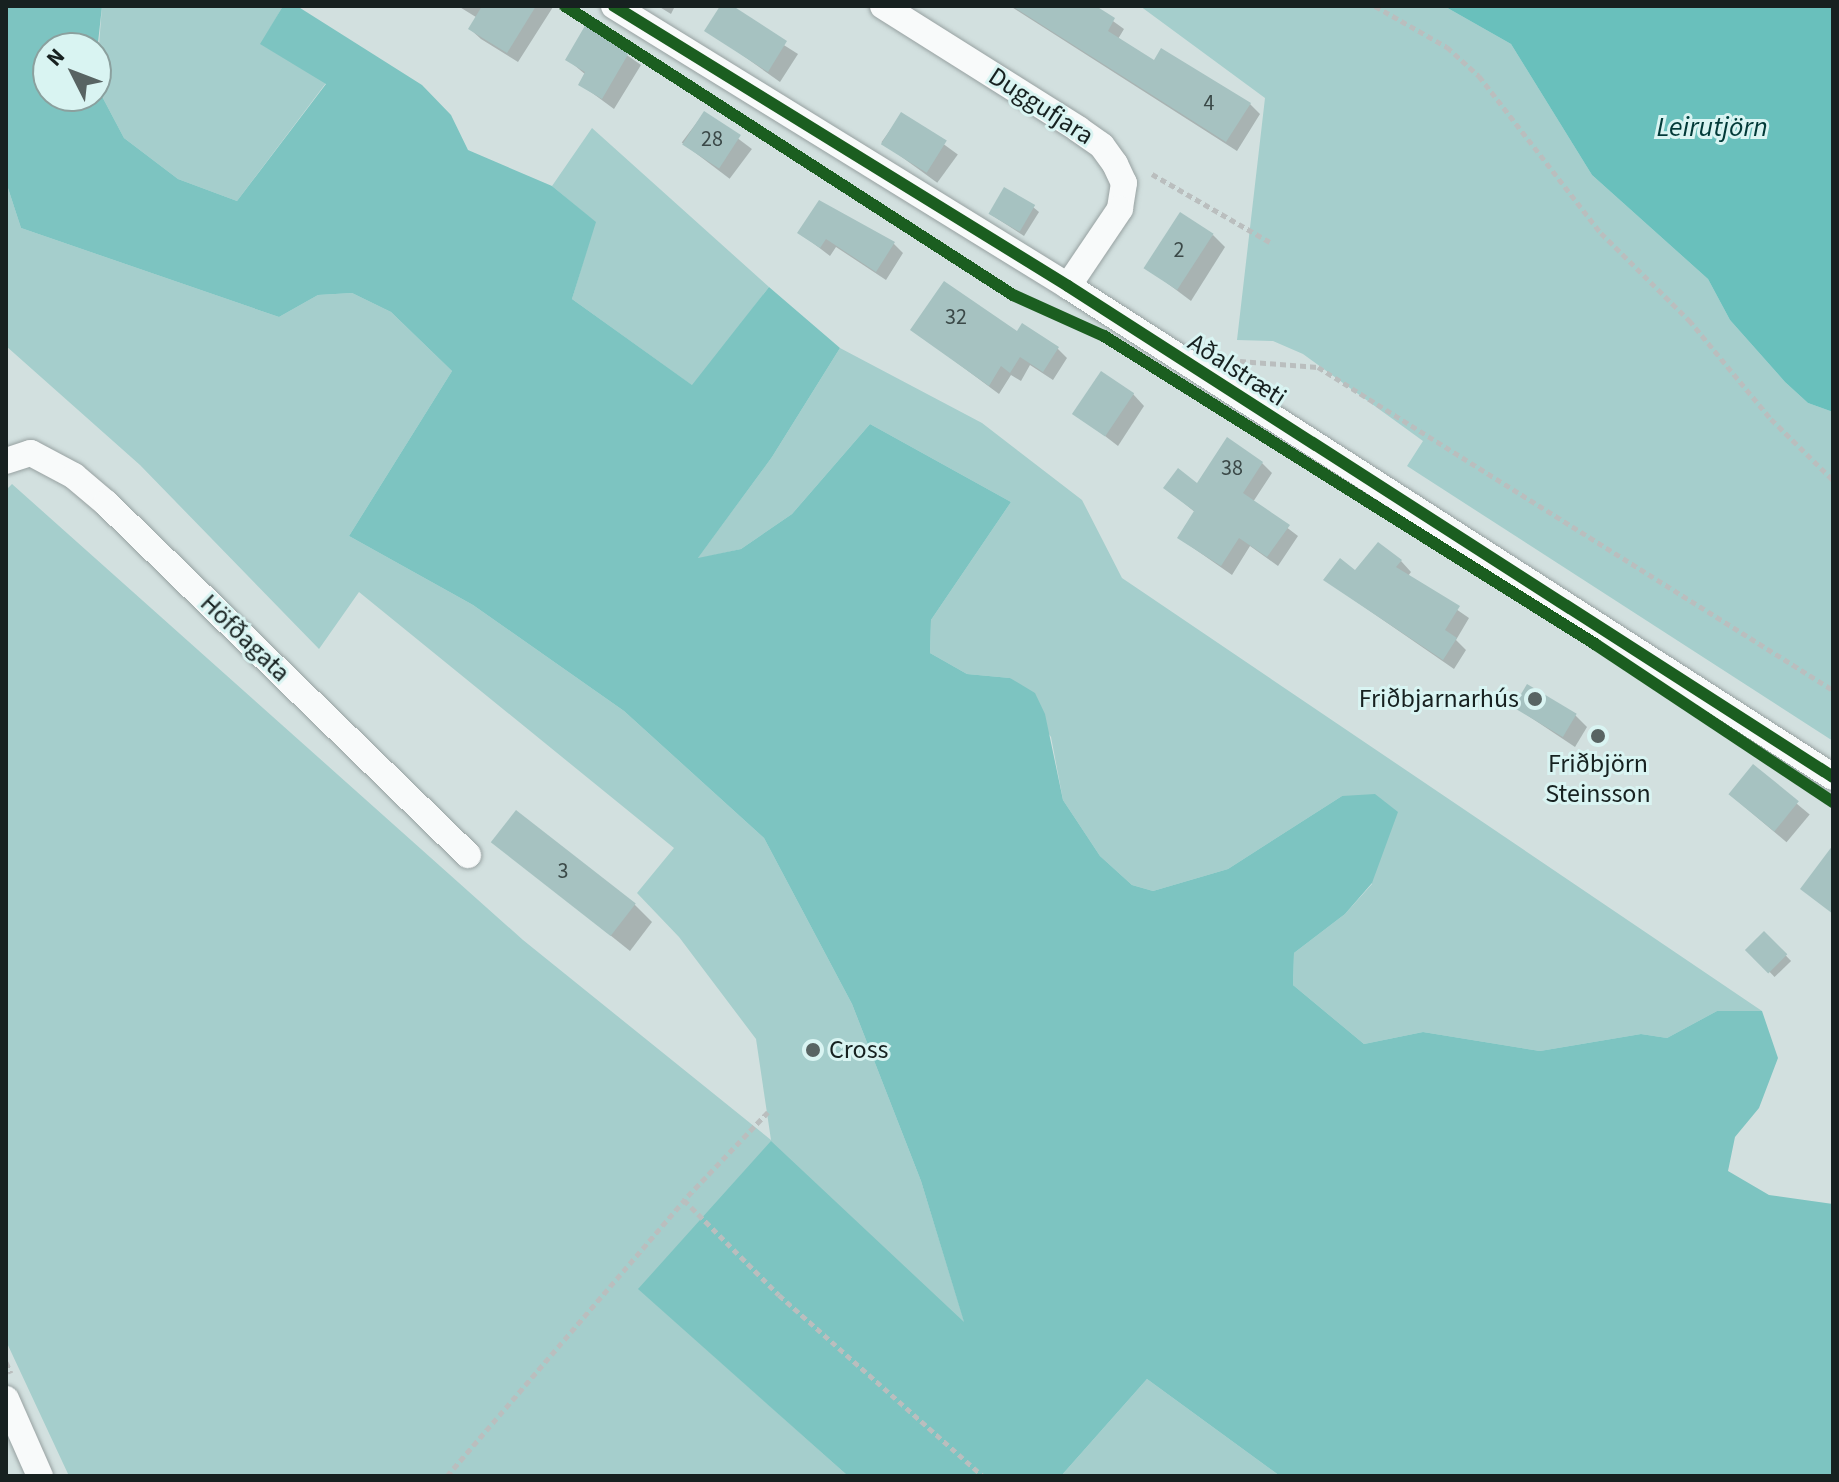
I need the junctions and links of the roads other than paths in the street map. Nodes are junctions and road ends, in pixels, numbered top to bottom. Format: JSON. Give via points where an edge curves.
{"nodes":[{"id":1,"x":614,"y":6,"type":"edge"},
{"id":2,"x":883,"y":6,"type":"edge"},
{"id":3,"x":1068,"y":286,"type":"junction"},
{"id":4,"x":6,"y":461,"type":"edge"},
{"id":5,"x":1833,"y":777,"type":"edge"},
{"id":6,"x":468,"y":855,"type":"dead end"},
{"id":7,"x":6,"y":1399,"type":"edge"},
{"id":8,"x":40,"y":1476,"type":"edge"}],
"edges":[{"from":1,"to":3,"type":"street","name":"Aðalstræti"},
{"from":2,"to":3,"type":"street","name":"Duggufjara","via":[[1102,146],[1124,183],[1120,209]]},
{"from":3,"to":5,"type":"street","name":"Aðalstræti"},
{"from":4,"to":6,"type":"street","name":"Höfðagata","via":[[31,453],[74,476],[106,503]]},
{"from":7,"to":8,"type":"street"}]}
